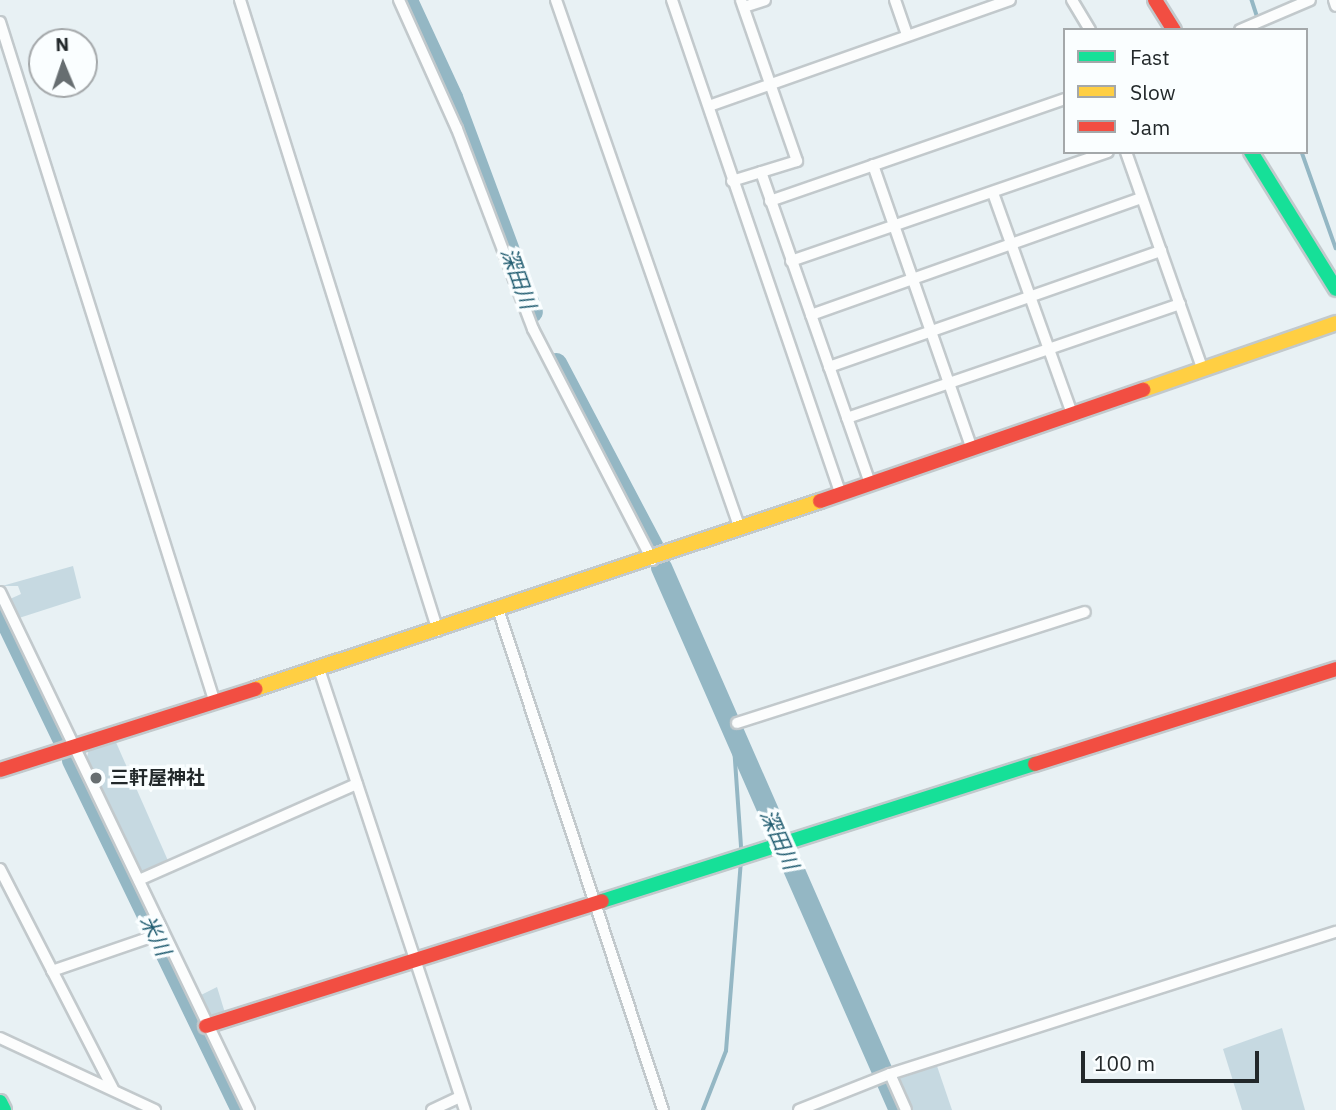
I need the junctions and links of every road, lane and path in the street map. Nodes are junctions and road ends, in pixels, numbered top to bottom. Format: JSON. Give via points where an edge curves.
{"nodes":[{"id":1,"x":240,"y":0,"type":"edge"},
{"id":2,"x":398,"y":0,"type":"edge"},
{"id":3,"x":556,"y":0,"type":"edge"},
{"id":4,"x":672,"y":0,"type":"edge"},
{"id":5,"x":765,"y":0,"type":"edge"},
{"id":6,"x":895,"y":0,"type":"edge"},
{"id":7,"x":1010,"y":0,"type":"edge"},
{"id":8,"x":1072,"y":0,"type":"edge"},
{"id":9,"x":1155,"y":0,"type":"edge"},
{"id":10,"x":1310,"y":0,"type":"edge"},
{"id":11,"x":1334,"y":0,"type":"edge"},
{"id":12,"x":742,"y":4,"type":"edge"},
{"id":13,"x":1336,"y":6,"type":"edge"},
{"id":14,"x":0,"y":22,"type":"edge"},
{"id":15,"x":1089,"y":28,"type":"edge"},
{"id":16,"x":1173,"y":28,"type":"edge"},
{"id":17,"x":1245,"y":28,"type":"edge"},
{"id":18,"x":907,"y":35,"type":"junction"},
{"id":19,"x":770,"y":85,"type":"junction"},
{"id":20,"x":1063,"y":100,"type":"edge"},
{"id":21,"x":709,"y":106,"type":"junction"},
{"id":22,"x":1102,"y":154,"type":"edge"},
{"id":23,"x":1127,"y":154,"type":"edge"},
{"id":24,"x":1252,"y":154,"type":"edge"},
{"id":25,"x":873,"y":165,"type":"junction"},
{"id":26,"x":761,"y":172,"type":"junction"},
{"id":27,"x":732,"y":181,"type":"junction"},
{"id":28,"x":993,"y":192,"type":"junction"},
{"id":29,"x":1142,"y":198,"type":"junction"},
{"id":30,"x":770,"y":201,"type":"junction"},
{"id":31,"x":894,"y":226,"type":"junction"},
{"id":32,"x":1011,"y":245,"type":"junction"},
{"id":33,"x":1161,"y":251,"type":"junction"},
{"id":34,"x":791,"y":261,"type":"junction"},
{"id":35,"x":912,"y":280,"type":"junction"},
{"id":36,"x":1336,"y":289,"type":"edge"},
{"id":37,"x":1030,"y":297,"type":"junction"},
{"id":38,"x":1180,"y":304,"type":"junction"},
{"id":39,"x":811,"y":315,"type":"junction"},
{"id":40,"x":1336,"y":323,"type":"edge"},
{"id":41,"x":930,"y":332,"type":"junction"},
{"id":42,"x":1048,"y":349,"type":"junction"},
{"id":43,"x":830,"y":367,"type":"junction"},
{"id":44,"x":1202,"y":368,"type":"junction"},
{"id":45,"x":948,"y":383,"type":"junction"},
{"id":46,"x":1072,"y":414,"type":"junction"},
{"id":47,"x":847,"y":418,"type":"junction"},
{"id":48,"x":972,"y":449,"type":"junction"},
{"id":49,"x":870,"y":484,"type":"junction"},
{"id":50,"x":841,"y":495,"type":"junction"},
{"id":51,"x":740,"y":528,"type":"junction"},
{"id":52,"x":652,"y":560,"type":"junction"},
{"id":53,"x":0,"y":592,"type":"edge"},
{"id":54,"x":499,"y":612,"type":"junction"},
{"id":55,"x":1085,"y":612,"type":"dead end"},
{"id":56,"x":438,"y":631,"type":"junction"},
{"id":57,"x":319,"y":669,"type":"junction"},
{"id":58,"x":1336,"y":669,"type":"edge"},
{"id":59,"x":214,"y":700,"type":"junction"},
{"id":60,"x":737,"y":723,"type":"dead end"},
{"id":61,"x":75,"y":744,"type":"junction"},
{"id":62,"x":0,"y":770,"type":"edge"},
{"id":63,"x":357,"y":784,"type":"junction"},
{"id":64,"x":0,"y":869,"type":"edge"},
{"id":65,"x":138,"y":880,"type":"junction"},
{"id":66,"x":594,"y":906,"type":"junction"},
{"id":67,"x":1336,"y":932,"type":"edge"},
{"id":68,"x":163,"y":933,"type":"junction"},
{"id":69,"x":415,"y":962,"type":"junction"},
{"id":70,"x":52,"y":971,"type":"junction"},
{"id":71,"x":206,"y":1026,"type":"junction"},
{"id":72,"x":0,"y":1038,"type":"edge"},
{"id":73,"x":890,"y":1074,"type":"junction"},
{"id":74,"x":113,"y":1088,"type":"junction"},
{"id":75,"x":460,"y":1097,"type":"junction"},
{"id":76,"x":0,"y":1102,"type":"edge"},
{"id":77,"x":5,"y":1110,"type":"edge"},
{"id":78,"x":155,"y":1110,"type":"edge"},
{"id":79,"x":249,"y":1110,"type":"edge"},
{"id":80,"x":432,"y":1110,"type":"edge"},
{"id":81,"x":465,"y":1110,"type":"edge"},
{"id":82,"x":663,"y":1110,"type":"edge"},
{"id":83,"x":799,"y":1110,"type":"edge"},
{"id":84,"x":906,"y":1110,"type":"edge"}],
"edges":[{"from":1,"to":56,"type":"street"},
{"from":2,"to":52,"type":"street","via":[[457,129],[533,330]]},
{"from":3,"to":51,"type":"street"},
{"from":4,"to":21,"type":"street"},
{"from":5,"to":12,"type":"street"},
{"from":6,"to":18,"type":"street"},
{"from":7,"to":18,"type":"street"},
{"from":8,"to":15,"type":"street"},
{"from":9,"to":16,"type":"street"},
{"from":10,"to":17,"type":"street"},
{"from":11,"to":13,"type":"street"},
{"from":12,"to":19,"type":"street"},
{"from":14,"to":59,"type":"street"},
{"from":18,"to":19,"type":"street"},
{"from":19,"to":21,"type":"street"},
{"from":19,"to":26,"type":"street","via":[[797,161]]},
{"from":20,"to":25,"type":"street"},
{"from":21,"to":27,"type":"street"},
{"from":22,"to":28,"type":"street"},
{"from":23,"to":29,"type":"street"},
{"from":24,"to":36,"type":"street"},
{"from":25,"to":30,"type":"street"},
{"from":25,"to":31,"type":"street"},
{"from":26,"to":27,"type":"street"},
{"from":26,"to":30,"type":"street"},
{"from":27,"to":50,"type":"street"},
{"from":28,"to":31,"type":"street"},
{"from":28,"to":32,"type":"street"},
{"from":29,"to":32,"type":"street"},
{"from":29,"to":33,"type":"street"},
{"from":30,"to":34,"type":"street"},
{"from":31,"to":34,"type":"street"},
{"from":31,"to":35,"type":"street"},
{"from":32,"to":35,"type":"street"},
{"from":32,"to":37,"type":"street"},
{"from":33,"to":37,"type":"street"},
{"from":33,"to":38,"type":"street"},
{"from":34,"to":39,"type":"street"},
{"from":35,"to":39,"type":"street"},
{"from":35,"to":41,"type":"street"},
{"from":37,"to":41,"type":"street"},
{"from":37,"to":42,"type":"street"},
{"from":38,"to":42,"type":"street"},
{"from":38,"to":44,"type":"street"},
{"from":39,"to":43,"type":"street"},
{"from":40,"to":44,"type":"street"},
{"from":41,"to":43,"type":"street"},
{"from":41,"to":45,"type":"street"},
{"from":42,"to":45,"type":"street"},
{"from":42,"to":46,"type":"street"},
{"from":43,"to":47,"type":"street"},
{"from":44,"to":46,"type":"street"},
{"from":45,"to":47,"type":"street"},
{"from":45,"to":48,"type":"street"},
{"from":46,"to":48,"type":"street"},
{"from":47,"to":49,"type":"street"},
{"from":48,"to":49,"type":"street"},
{"from":49,"to":50,"type":"street"},
{"from":50,"to":51,"type":"street"},
{"from":51,"to":52,"type":"street"},
{"from":52,"to":54,"type":"street"},
{"from":53,"to":61,"type":"street"},
{"from":54,"to":56,"type":"street"},
{"from":54,"to":66,"type":"street"},
{"from":55,"to":60,"type":"street"},
{"from":56,"to":57,"type":"street"},
{"from":57,"to":59,"type":"street"},
{"from":57,"to":63,"type":"street"},
{"from":58,"to":66,"type":"street"},
{"from":59,"to":61,"type":"street"},
{"from":61,"to":62,"type":"street"},
{"from":61,"to":65,"type":"street"},
{"from":63,"to":65,"type":"street"},
{"from":63,"to":69,"type":"street"},
{"from":64,"to":70,"type":"street"},
{"from":65,"to":68,"type":"street"},
{"from":66,"to":69,"type":"street"},
{"from":66,"to":82,"type":"street"},
{"from":67,"to":73,"type":"street"},
{"from":68,"to":70,"type":"street"},
{"from":68,"to":71,"type":"street"},
{"from":69,"to":71,"type":"street"},
{"from":69,"to":75,"type":"street"},
{"from":70,"to":74,"type":"street"},
{"from":71,"to":79,"type":"street"},
{"from":72,"to":74,"type":"street"},
{"from":73,"to":83,"type":"street"},
{"from":73,"to":84,"type":"street"},
{"from":74,"to":78,"type":"street"},
{"from":75,"to":80,"type":"street"},
{"from":75,"to":81,"type":"street"},
{"from":76,"to":77,"type":"street"}]}
